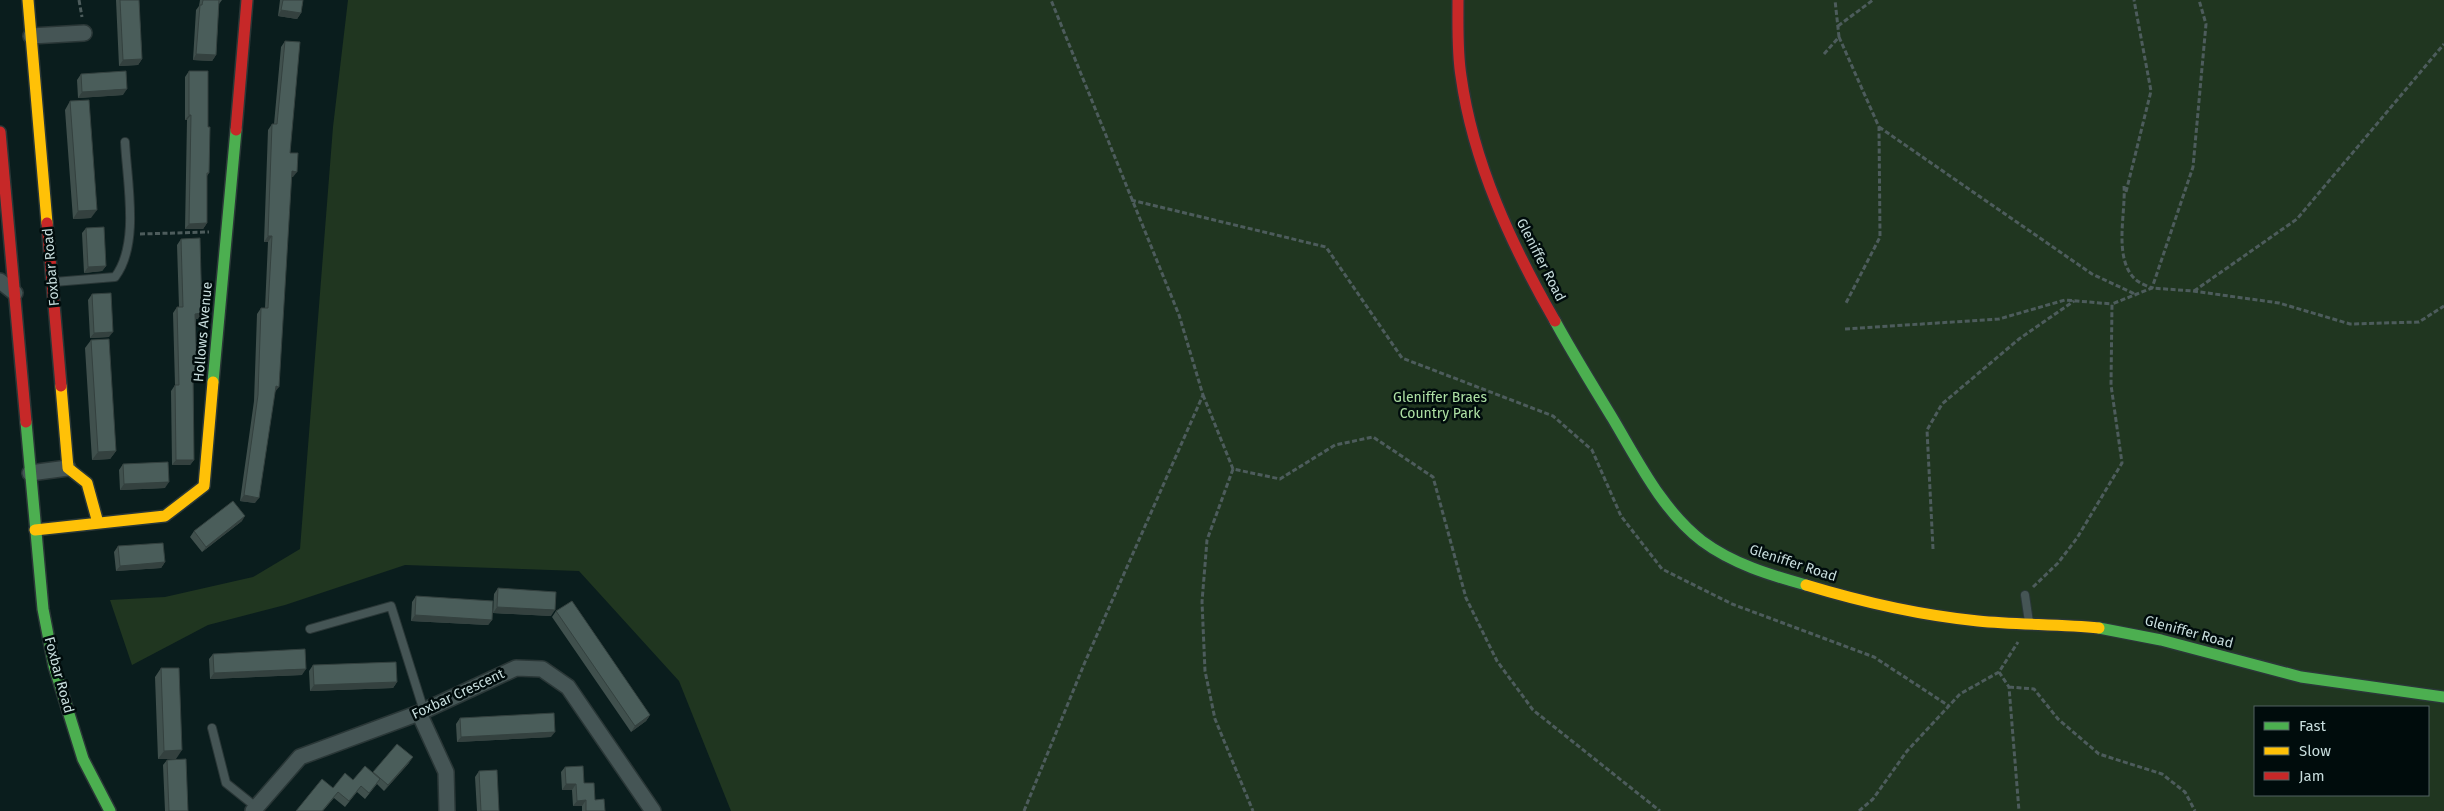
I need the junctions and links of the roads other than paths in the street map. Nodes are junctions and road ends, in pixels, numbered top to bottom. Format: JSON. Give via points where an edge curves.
{"nodes":[{"id":1,"x":28,"y":0,"type":"edge"},
{"id":2,"x":247,"y":0,"type":"edge"},
{"id":3,"x":1458,"y":0,"type":"edge"},
{"id":4,"x":84,"y":32,"type":"dead end"},
{"id":5,"x":31,"y":36,"type":"junction"},
{"id":6,"x":0,"y":132,"type":"edge"},
{"id":7,"x":124,"y":142,"type":"dead end"},
{"id":8,"x":0,"y":281,"type":"edge"},
{"id":9,"x":52,"y":283,"type":"junction"},
{"id":10,"x":15,"y":293,"type":"junction"},
{"id":11,"x":68,"y":468,"type":"junction"},
{"id":12,"x":30,"y":472,"type":"junction"},
{"id":13,"x":98,"y":523,"type":"junction"},
{"id":14,"x":35,"y":530,"type":"junction"},
{"id":15,"x":2024,"y":595,"type":"road end"},
{"id":16,"x":2029,"y":624,"type":"junction"},
{"id":17,"x":310,"y":629,"type":"dead end"},
{"id":18,"x":2444,"y":697,"type":"edge"},
{"id":19,"x":421,"y":712,"type":"junction"},
{"id":20,"x":212,"y":728,"type":"dead end"},
{"id":21,"x":255,"y":809,"type":"edge"},
{"id":22,"x":110,"y":811,"type":"edge"},
{"id":23,"x":447,"y":811,"type":"edge"},
{"id":24,"x":653,"y":811,"type":"edge"}],
"edges":[{"from":1,"to":5,"type":"street","name":"Foxbar Road"},
{"from":2,"to":13,"type":"street","name":"Hollows Avenue","via":[[204,486],[165,516]]},
{"from":3,"to":16,"type":"street","name":"Gleniffer Road","via":[[1458,45],[1463,88],[1474,135],[1499,209],[1530,276],[1668,507],[1694,534],[1718,551],[1782,578],[1921,614]]},
{"from":4,"to":5,"type":"street"},
{"from":5,"to":9,"type":"street","name":"Foxbar Road"},
{"from":6,"to":10,"type":"street","name":"Foxbar Road"},
{"from":7,"to":9,"type":"lane","via":[[130,234],[122,267],[115,277]]},
{"from":8,"to":10,"type":"street"},
{"from":9,"to":11,"type":"street","name":"Foxbar Road"},
{"from":10,"to":12,"type":"street","name":"Foxbar Road"},
{"from":11,"to":12,"type":"street"},
{"from":11,"to":13,"type":"street","via":[[87,483]]},
{"from":12,"to":14,"type":"street","name":"Foxbar Road"},
{"from":13,"to":14,"type":"street","name":"Hollows Avenue"},
{"from":14,"to":22,"type":"street","name":"Foxbar Road","via":[[43,609],[54,666],[83,759]]},
{"from":15,"to":16,"type":"lane"},
{"from":16,"to":18,"type":"street","name":"Gleniffer Road","via":[[2118,630],[2282,673]]},
{"from":17,"to":19,"type":"lane","via":[[391,606]]},
{"from":19,"to":21,"type":"street","name":"Foxbar Crescent","via":[[300,757]]},
{"from":19,"to":23,"type":"street","via":[[446,772]]},
{"from":19,"to":24,"type":"street","name":"Foxbar Crescent","via":[[516,668],[542,669],[568,687]]},
{"from":20,"to":21,"type":"lane","via":[[226,783]]}]}
